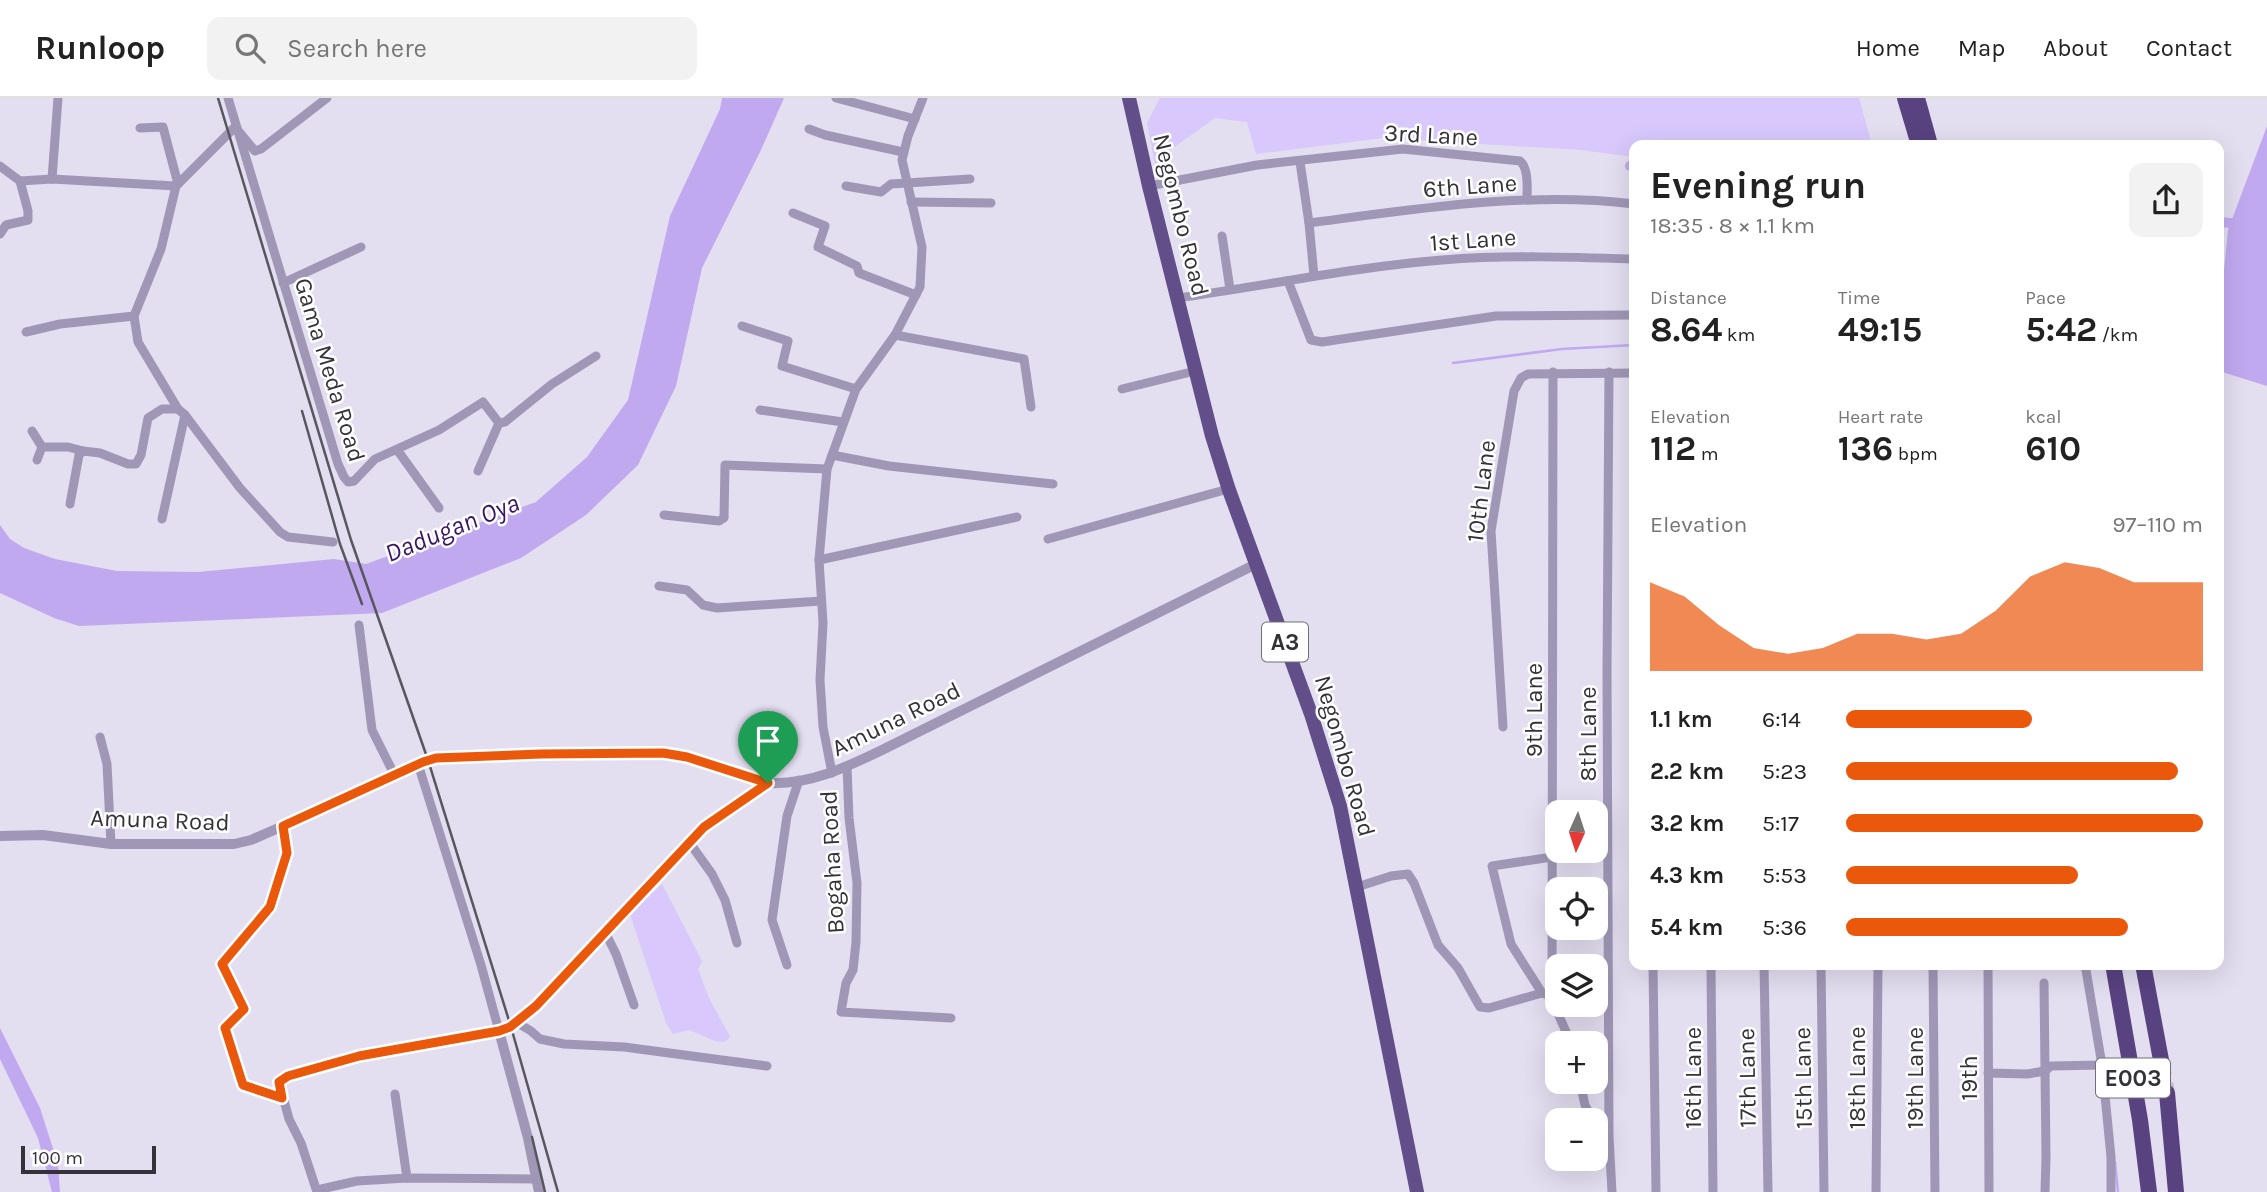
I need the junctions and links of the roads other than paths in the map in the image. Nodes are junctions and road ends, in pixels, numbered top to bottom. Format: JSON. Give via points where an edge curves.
{"nodes":[{"id":1,"x":58,"y":98,"type":"edge"},
{"id":2,"x":228,"y":98,"type":"edge"},
{"id":3,"x":327,"y":98,"type":"edge"},
{"id":4,"x":836,"y":98,"type":"edge"},
{"id":5,"x":923,"y":98,"type":"edge"},
{"id":6,"x":1121,"y":98,"type":"edge"},
{"id":7,"x":1129,"y":98,"type":"edge"},
{"id":8,"x":1905,"y":98,"type":"edge"},
{"id":9,"x":1917,"y":98,"type":"edge"},
{"id":10,"x":915,"y":120,"type":"junction"},
{"id":11,"x":235,"y":127,"type":"junction"},
{"id":12,"x":140,"y":128,"type":"dead end"},
{"id":13,"x":809,"y":129,"type":"dead end"},
{"id":14,"x":1918,"y":140,"type":"edge"},
{"id":15,"x":1929,"y":140,"type":"edge"},
{"id":16,"x":903,"y":152,"type":"junction"},
{"id":17,"x":1300,"y":162,"type":"junction"},
{"id":18,"x":0,"y":166,"type":"edge"},
{"id":19,"x":52,"y":179,"type":"junction"},
{"id":20,"x":970,"y":179,"type":"dead end"},
{"id":21,"x":20,"y":181,"type":"junction"},
{"id":22,"x":908,"y":183,"type":"junction"},
{"id":23,"x":177,"y":185,"type":"junction"},
{"id":24,"x":846,"y":186,"type":"dead end"},
{"id":25,"x":1149,"y":186,"type":"junction"},
{"id":26,"x":1527,"y":200,"type":"junction"},
{"id":27,"x":911,"y":202,"type":"junction"},
{"id":28,"x":991,"y":203,"type":"dead end"},
{"id":29,"x":1629,"y":204,"type":"edge"},
{"id":30,"x":793,"y":213,"type":"dead end"},
{"id":31,"x":1309,"y":223,"type":"junction"},
{"id":32,"x":0,"y":234,"type":"edge"},
{"id":33,"x":1222,"y":236,"type":"dead end"},
{"id":34,"x":361,"y":247,"type":"dead end"},
{"id":35,"x":1629,"y":259,"type":"edge"},
{"id":36,"x":1314,"y":276,"type":"junction"},
{"id":37,"x":1288,"y":281,"type":"junction"},
{"id":38,"x":283,"y":283,"type":"junction"},
{"id":39,"x":1230,"y":289,"type":"junction"},
{"id":40,"x":916,"y":295,"type":"junction"},
{"id":41,"x":1177,"y":298,"type":"junction"},
{"id":42,"x":1629,"y":315,"type":"edge"},
{"id":43,"x":134,"y":316,"type":"junction"},
{"id":44,"x":742,"y":326,"type":"dead end"},
{"id":45,"x":26,"y":332,"type":"dead end"},
{"id":46,"x":895,"y":335,"type":"junction"},
{"id":47,"x":596,"y":356,"type":"dead end"},
{"id":48,"x":1553,"y":372,"type":"junction"},
{"id":49,"x":1609,"y":372,"type":"junction"},
{"id":50,"x":1187,"y":373,"type":"junction"},
{"id":51,"x":1629,"y":373,"type":"edge"},
{"id":52,"x":856,"y":389,"type":"junction"},
{"id":53,"x":1122,"y":389,"type":"dead end"},
{"id":54,"x":1031,"y":407,"type":"dead end"},
{"id":55,"x":760,"y":410,"type":"dead end"},
{"id":56,"x":182,"y":412,"type":"junction"},
{"id":57,"x":844,"y":422,"type":"junction"},
{"id":58,"x":499,"y":423,"type":"junction"},
{"id":59,"x":32,"y":431,"type":"dead end"},
{"id":60,"x":42,"y":447,"type":"junction"},
{"id":61,"x":82,"y":451,"type":"junction"},
{"id":62,"x":397,"y":451,"type":"junction"},
{"id":63,"x":832,"y":455,"type":"junction"},
{"id":64,"x":37,"y":460,"type":"dead end"},
{"id":65,"x":827,"y":469,"type":"junction"},
{"id":66,"x":478,"y":471,"type":"dead end"},
{"id":67,"x":1053,"y":484,"type":"dead end"},
{"id":68,"x":1222,"y":491,"type":"junction"},
{"id":69,"x":70,"y":504,"type":"dead end"},
{"id":70,"x":439,"y":508,"type":"dead end"},
{"id":71,"x":664,"y":515,"type":"dead end"},
{"id":72,"x":1017,"y":517,"type":"dead end"},
{"id":73,"x":162,"y":519,"type":"dead end"},
{"id":74,"x":1048,"y":539,"type":"dead end"},
{"id":75,"x":333,"y":542,"type":"dead end"},
{"id":76,"x":819,"y":560,"type":"junction"},
{"id":77,"x":1252,"y":565,"type":"junction"},
{"id":78,"x":659,"y":586,"type":"dead end"},
{"id":79,"x":821,"y":601,"type":"junction"},
{"id":80,"x":359,"y":625,"type":"dead end"},
{"id":81,"x":1503,"y":727,"type":"dead end"},
{"id":82,"x":100,"y":737,"type":"dead end"},
{"id":83,"x":418,"y":764,"type":"junction"},
{"id":84,"x":847,"y":766,"type":"junction"},
{"id":85,"x":832,"y":773,"type":"junction"},
{"id":86,"x":395,"y":776,"type":"junction"},
{"id":87,"x":799,"y":780,"type":"junction"},
{"id":88,"x":768,"y":783,"type":"junction"},
{"id":89,"x":1552,"y":800,"type":"edge"},
{"id":90,"x":283,"y":826,"type":"junction"},
{"id":91,"x":0,"y":836,"type":"edge"},
{"id":92,"x":689,"y":842,"type":"junction"},
{"id":93,"x":111,"y":844,"type":"junction"},
{"id":94,"x":1545,"y":858,"type":"edge"},
{"id":95,"x":1552,"y":863,"type":"edge"},
{"id":96,"x":1357,"y":887,"type":"junction"},
{"id":97,"x":605,"y":932,"type":"junction"},
{"id":98,"x":737,"y":943,"type":"dead end"},
{"id":99,"x":1552,"y":954,"type":"edge"},
{"id":100,"x":787,"y":964,"type":"dead end"},
{"id":101,"x":1653,"y":970,"type":"edge"},
{"id":102,"x":1712,"y":970,"type":"edge"},
{"id":103,"x":1764,"y":970,"type":"edge"},
{"id":104,"x":1821,"y":970,"type":"edge"},
{"id":105,"x":1878,"y":970,"type":"edge"},
{"id":106,"x":1933,"y":970,"type":"edge"},
{"id":107,"x":1988,"y":970,"type":"edge"},
{"id":108,"x":2086,"y":970,"type":"edge"},
{"id":109,"x":2114,"y":970,"type":"edge"},
{"id":110,"x":2144,"y":970,"type":"edge"},
{"id":111,"x":2044,"y":983,"type":"dead end"},
{"id":112,"x":1542,"y":993,"type":"junction"},
{"id":113,"x":1545,"y":994,"type":"edge"},
{"id":114,"x":634,"y":1005,"type":"dead end"},
{"id":115,"x":951,"y":1018,"type":"dead end"},
{"id":116,"x":516,"y":1023,"type":"junction"},
{"id":117,"x":499,"y":1031,"type":"junction"},
{"id":118,"x":2161,"y":1060,"type":"tunnel mouth"},
{"id":119,"x":2102,"y":1065,"type":"junction"},
{"id":120,"x":767,"y":1066,"type":"dead end"},
{"id":121,"x":2045,"y":1071,"type":"junction"},
{"id":122,"x":1988,"y":1073,"type":"junction"},
{"id":123,"x":2167,"y":1093,"type":"tunnel mouth"},
{"id":124,"x":395,"y":1094,"type":"dead end"},
{"id":125,"x":282,"y":1098,"type":"junction"},
{"id":126,"x":1609,"y":1137,"type":"joint"},
{"id":127,"x":407,"y":1178,"type":"junction"},
{"id":128,"x":537,"y":1179,"type":"junction"},
{"id":129,"x":317,"y":1191,"type":"edge"},
{"id":130,"x":539,"y":1192,"type":"edge"},
{"id":131,"x":1407,"y":1192,"type":"edge"},
{"id":132,"x":1417,"y":1192,"type":"edge"},
{"id":133,"x":1612,"y":1192,"type":"edge"},
{"id":134,"x":1656,"y":1192,"type":"edge"},
{"id":135,"x":1713,"y":1192,"type":"edge"},
{"id":136,"x":1768,"y":1192,"type":"edge"},
{"id":137,"x":1824,"y":1192,"type":"edge"},
{"id":138,"x":1876,"y":1192,"type":"edge"},
{"id":139,"x":1935,"y":1192,"type":"edge"},
{"id":140,"x":1989,"y":1192,"type":"edge"},
{"id":141,"x":2045,"y":1192,"type":"edge"},
{"id":142,"x":2111,"y":1192,"type":"edge"},
{"id":143,"x":2149,"y":1192,"type":"edge"},
{"id":144,"x":2176,"y":1192,"type":"edge"}],
"edges":[{"from":1,"to":19,"type":"street"},
{"from":2,"to":11,"type":"street","name":"Gama Meda Road"},
{"from":3,"to":11,"type":"street","via":[[255,151]]},
{"from":4,"to":10,"type":"street"},
{"from":5,"to":10,"type":"street"},
{"from":6,"to":50,"type":"highway","name":"Negombo Road","number":"A3"},
{"from":7,"to":25,"type":"highway","name":"Negombo Road","number":"A3"},
{"from":8,"to":14,"type":"highway"},
{"from":9,"to":15,"type":"highway"},
{"from":10,"to":16,"type":"street"},
{"from":11,"to":23,"type":"street"},
{"from":11,"to":38,"type":"street","name":"Gama Meda Road"},
{"from":12,"to":23,"type":"street","via":[[163,127]]},
{"from":13,"to":16,"type":"street"},
{"from":16,"to":22,"type":"street"},
{"from":17,"to":25,"type":"street","via":[[1257,165]]},
{"from":17,"to":26,"type":"street","name":"3rd Lane","via":[[1403,149],[1520,161],[1526,169]]},
{"from":17,"to":31,"type":"street"},
{"from":18,"to":21,"type":"street"},
{"from":19,"to":21,"type":"street"},
{"from":19,"to":23,"type":"street"},
{"from":20,"to":22,"type":"street"},
{"from":21,"to":32,"type":"street","via":[[28,220],[6,225]]},
{"from":22,"to":24,"type":"street","via":[[888,185],[881,191]]},
{"from":22,"to":27,"type":"street"},
{"from":23,"to":43,"type":"street","via":[[161,249]]},
{"from":25,"to":41,"type":"highway","name":"Negombo Road","number":"A3"},
{"from":26,"to":29,"type":"street","name":"6th Lane"},
{"from":26,"to":31,"type":"street","name":"6th Lane"},
{"from":27,"to":28,"type":"street"},
{"from":27,"to":40,"type":"street","via":[[922,247]]},
{"from":30,"to":40,"type":"street","via":[[825,226],[818,247],[857,266],[859,274]]},
{"from":31,"to":36,"type":"street"},
{"from":33,"to":39,"type":"street"},
{"from":34,"to":38,"type":"street"},
{"from":35,"to":36,"type":"street","name":"1st Lane","via":[[1440,260]]},
{"from":36,"to":37,"type":"street","name":"1st Lane"},
{"from":37,"to":39,"type":"street","name":"1st Lane"},
{"from":37,"to":42,"type":"street","via":[[1311,340],[1322,342],[1496,316]]},
{"from":38,"to":62,"type":"street","name":"Gama Meda Road","via":[[344,478],[354,481],[375,459]]},
{"from":39,"to":41,"type":"street","name":"1st Lane"},
{"from":40,"to":46,"type":"street"},
{"from":41,"to":77,"type":"highway","name":"Negombo Road","number":"A3","via":[[1212,436]]},
{"from":43,"to":45,"type":"street"},
{"from":43,"to":56,"type":"street","via":[[138,342]]},
{"from":44,"to":52,"type":"street","via":[[788,341],[782,366]]},
{"from":46,"to":52,"type":"street"},
{"from":46,"to":54,"type":"street","via":[[1024,359]]},
{"from":47,"to":58,"type":"street"},
{"from":48,"to":49,"type":"street","name":"10th Lane"},
{"from":48,"to":81,"type":"street","name":"10th Lane","via":[[1528,374],[1514,391],[1490,531]]},
{"from":48,"to":89,"type":"street","name":"9th Lane"},
{"from":49,"to":51,"type":"street","name":"10th Lane"},
{"from":49,"to":126,"type":"street","name":"8th Lane"},
{"from":50,"to":53,"type":"street"},
{"from":50,"to":68,"type":"highway","name":"Negombo Road","number":"A3"},
{"from":52,"to":57,"type":"street"},
{"from":55,"to":57,"type":"street"},
{"from":56,"to":61,"type":"street","via":[[162,409],[148,418],[136,464]]},
{"from":56,"to":73,"type":"street"},
{"from":56,"to":75,"type":"street","via":[[280,532]]},
{"from":57,"to":63,"type":"street"},
{"from":58,"to":62,"type":"street","name":"Gama Meda Road","via":[[483,402]]},
{"from":58,"to":66,"type":"street"},
{"from":59,"to":60,"type":"street"},
{"from":60,"to":61,"type":"street"},
{"from":60,"to":64,"type":"street"},
{"from":61,"to":69,"type":"street"},
{"from":62,"to":70,"type":"street"},
{"from":63,"to":65,"type":"street"},
{"from":63,"to":67,"type":"street"},
{"from":65,"to":71,"type":"street","via":[[725,465],[724,518]]},
{"from":65,"to":76,"type":"street"},
{"from":68,"to":74,"type":"street"},
{"from":68,"to":77,"type":"highway","name":"Negombo Road","number":"A3"},
{"from":72,"to":76,"type":"street"},
{"from":76,"to":79,"type":"street"},
{"from":77,"to":84,"type":"street","name":"Amuna Road"},
{"from":77,"to":96,"type":"highway","name":"Negombo Road","number":"A3","via":[[1311,714],[1340,806]]},
{"from":77,"to":131,"type":"highway","name":"Negombo Road","number":"A3","via":[[1331,807]]},
{"from":78,"to":79,"type":"street","via":[[687,590],[703,605],[717,608]]},
{"from":79,"to":85,"type":"street","via":[[823,727]]},
{"from":80,"to":86,"type":"street","via":[[372,730]]},
{"from":82,"to":93,"type":"street","via":[[107,764]]},
{"from":83,"to":86,"type":"street","name":"Amuna Road"},
{"from":83,"to":88,"type":"street","name":"Amuna Road","via":[[436,758],[479,756],[663,753]]},
{"from":83,"to":117,"type":"street"},
{"from":84,"to":85,"type":"street","name":"Amuna Road"},
{"from":84,"to":115,"type":"street","name":"Bogaha Road","via":[[858,883],[853,970],[841,1012]]},
{"from":85,"to":87,"type":"street","name":"Amuna Road"},
{"from":86,"to":90,"type":"street","name":"Amuna Road"},
{"from":87,"to":88,"type":"street","name":"Amuna Road"},
{"from":87,"to":100,"type":"street","via":[[787,816],[772,920]]},
{"from":88,"to":92,"type":"street"},
{"from":90,"to":93,"type":"street","name":"Amuna Road","via":[[228,845]]},
{"from":90,"to":125,"type":"street","via":[[287,853],[270,907],[222,964],[244,1009],[225,1028],[243,1085]]},
{"from":91,"to":93,"type":"street","name":"Amuna Road","via":[[43,835]]},
{"from":92,"to":97,"type":"street"},
{"from":92,"to":98,"type":"street","via":[[725,900]]},
{"from":94,"to":112,"type":"street","via":[[1492,866],[1511,944]]},
{"from":95,"to":99,"type":"street","name":"9th Lane"},
{"from":96,"to":112,"type":"street","via":[[1408,874],[1438,945],[1458,968],[1480,1007]]},
{"from":96,"to":132,"type":"highway","name":"Negombo Road","number":"A3"},
{"from":97,"to":114,"type":"street"},
{"from":97,"to":116,"type":"street"},
{"from":101,"to":134,"type":"street"},
{"from":102,"to":135,"type":"street","name":"16th Lane"},
{"from":103,"to":136,"type":"street","name":"17th Lane"},
{"from":104,"to":137,"type":"street","name":"15th Lane"},
{"from":105,"to":138,"type":"street","name":"18th Lane"},
{"from":106,"to":139,"type":"street","name":"19th Lane"},
{"from":107,"to":122,"type":"street","name":"19th"},
{"from":108,"to":119,"type":"street"},
{"from":109,"to":143,"type":"highway","number":"E003"},
{"from":110,"to":118,"type":"highway","number":"E003"},
{"from":111,"to":121,"type":"street"},
{"from":112,"to":113,"type":"street"},
{"from":116,"to":117,"type":"street"},
{"from":116,"to":120,"type":"street","via":[[540,1039],[564,1044]]},
{"from":117,"to":125,"type":"street","via":[[359,1056],[288,1076],[279,1082]]},
{"from":117,"to":128,"type":"street"},
{"from":119,"to":121,"type":"street","via":[[2051,1066]]},
{"from":119,"to":142,"type":"street"},
{"from":121,"to":122,"type":"street"},
{"from":121,"to":141,"type":"street"},
{"from":122,"to":140,"type":"street","name":"19th"},
{"from":123,"to":144,"type":"highway","number":"E003"},
{"from":124,"to":127,"type":"street"},
{"from":125,"to":129,"type":"street"},
{"from":126,"to":133,"type":"street","name":"8th Lane"},
{"from":127,"to":128,"type":"street"},
{"from":127,"to":129,"type":"street","via":[[357,1181]]},
{"from":128,"to":130,"type":"street"}]}
